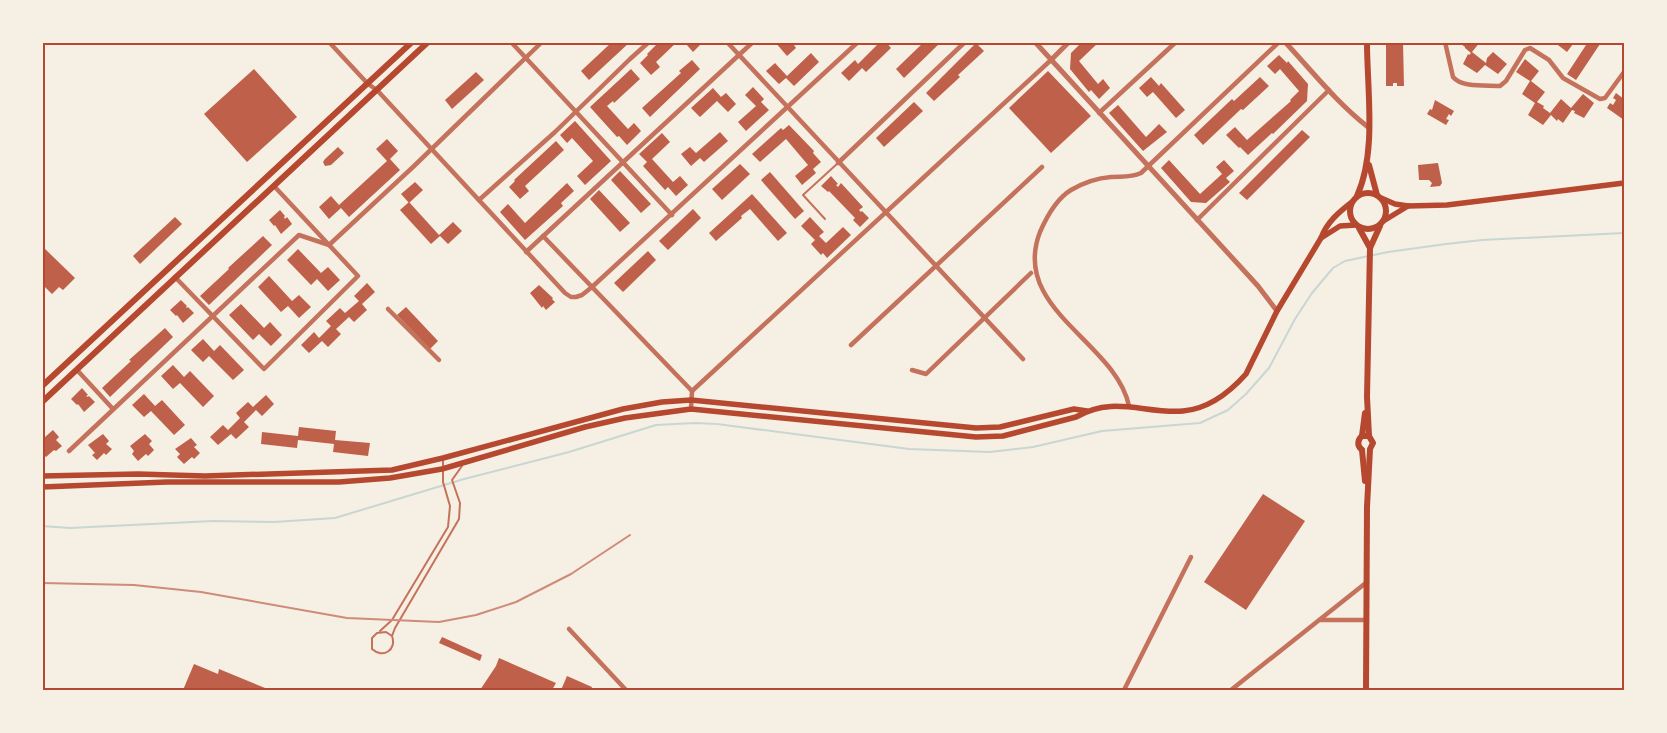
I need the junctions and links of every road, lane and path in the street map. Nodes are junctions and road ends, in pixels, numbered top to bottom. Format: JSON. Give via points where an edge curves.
{"nodes":[{"id":1,"x":329,"y":42,"type":"edge"},
{"id":2,"x":412,"y":42,"type":"edge"},
{"id":3,"x":428,"y":42,"type":"edge"},
{"id":4,"x":511,"y":42,"type":"edge"},
{"id":5,"x":542,"y":42,"type":"edge"},
{"id":6,"x":649,"y":42,"type":"edge"},
{"id":7,"x":727,"y":42,"type":"edge"},
{"id":8,"x":753,"y":42,"type":"edge"},
{"id":9,"x":858,"y":42,"type":"edge"},
{"id":10,"x":965,"y":42,"type":"edge"},
{"id":11,"x":1035,"y":42,"type":"edge"},
{"id":12,"x":1069,"y":42,"type":"edge"},
{"id":13,"x":1176,"y":42,"type":"edge"},
{"id":14,"x":1279,"y":42,"type":"edge"},
{"id":15,"x":1285,"y":42,"type":"edge"},
{"id":16,"x":1367,"y":42,"type":"edge"},
{"id":17,"x":1445,"y":42,"type":"edge"},
{"id":18,"x":739,"y":55,"type":"junction"},
{"id":19,"x":525,"y":58,"type":"junction"},
{"id":20,"x":1050,"y":60,"type":"junction"},
{"id":21,"x":1624,"y":72,"type":"edge"},
{"id":22,"x":368,"y":84,"type":"junction"},
{"id":23,"x":377,"y":90,"type":"junction"},
{"id":24,"x":1329,"y":90,"type":"junction"},
{"id":25,"x":788,"y":108,"type":"junction"},
{"id":26,"x":576,"y":111,"type":"junction"},
{"id":27,"x":1100,"y":114,"type":"junction"},
{"id":28,"x":1368,"y":127,"type":"junction"},
{"id":29,"x":431,"y":149,"type":"junction"},
{"id":30,"x":1368,"y":161,"type":"junction"},
{"id":31,"x":622,"y":162,"type":"junction"},
{"id":32,"x":838,"y":163,"type":"junction"},
{"id":33,"x":1042,"y":167,"type":"dead end"},
{"id":34,"x":1148,"y":167,"type":"junction"},
{"id":35,"x":1624,"y":183,"type":"edge"},
{"id":36,"x":274,"y":186,"type":"junction"},
{"id":37,"x":1379,"y":196,"type":"junction"},
{"id":38,"x":1355,"y":199,"type":"junction"},
{"id":39,"x":479,"y":200,"type":"junction"},
{"id":40,"x":1408,"y":206,"type":"junction"},
{"id":41,"x":886,"y":213,"type":"junction"},
{"id":42,"x":672,"y":214,"type":"junction"},
{"id":43,"x":825,"y":219,"type":"dead end"},
{"id":44,"x":1197,"y":220,"type":"junction"},
{"id":45,"x":1385,"y":220,"type":"junction"},
{"id":46,"x":1357,"y":226,"type":"junction"},
{"id":47,"x":1380,"y":226,"type":"junction"},
{"id":48,"x":544,"y":236,"type":"junction"},
{"id":49,"x":1321,"y":238,"type":"junction"},
{"id":50,"x":329,"y":244,"type":"junction"},
{"id":51,"x":1370,"y":248,"type":"junction"},
{"id":52,"x":526,"y":252,"type":"junction"},
{"id":53,"x":935,"y":266,"type":"junction"},
{"id":54,"x":1031,"y":273,"type":"dead end"},
{"id":55,"x":175,"y":277,"type":"junction"},
{"id":56,"x":592,"y":287,"type":"junction"},
{"id":57,"x":388,"y":310,"type":"dead end"},
{"id":58,"x":1277,"y":310,"type":"junction"},
{"id":59,"x":213,"y":316,"type":"junction"},
{"id":60,"x":984,"y":318,"type":"junction"},
{"id":61,"x":851,"y":345,"type":"dead end"},
{"id":62,"x":1023,"y":359,"type":"dead end"},
{"id":63,"x":439,"y":360,"type":"dead end"},
{"id":64,"x":77,"y":370,"type":"junction"},
{"id":65,"x":912,"y":370,"type":"dead end"},
{"id":66,"x":42,"y":386,"type":"edge"},
{"id":67,"x":692,"y":391,"type":"junction"},
{"id":68,"x":691,"y":400,"type":"junction"},
{"id":69,"x":42,"y":402,"type":"edge"},
{"id":70,"x":1128,"y":406,"type":"junction"},
{"id":71,"x":113,"y":409,"type":"junction"},
{"id":72,"x":691,"y":409,"type":"junction"},
{"id":73,"x":1087,"y":411,"type":"junction"},
{"id":74,"x":535,"y":434,"type":"junction"},
{"id":75,"x":1366,"y":436,"type":"junction"},
{"id":76,"x":537,"y":441,"type":"junction"},
{"id":77,"x":69,"y":450,"type":"dead end"},
{"id":78,"x":1366,"y":450,"type":"junction"},
{"id":79,"x":443,"y":458,"type":"junction"},
{"id":80,"x":465,"y":463,"type":"junction"},
{"id":81,"x":442,"y":469,"type":"junction"},
{"id":82,"x":301,"y":473,"type":"junction"},
{"id":83,"x":168,"y":475,"type":"junction"},
{"id":84,"x":42,"y":476,"type":"edge"},
{"id":85,"x":167,"y":482,"type":"junction"},
{"id":86,"x":301,"y":482,"type":"junction"},
{"id":87,"x":42,"y":487,"type":"edge"},
{"id":88,"x":1192,"y":557,"type":"dead end"},
{"id":89,"x":1368,"y":582,"type":"junction"},
{"id":90,"x":1320,"y":620,"type":"junction"},
{"id":91,"x":1367,"y":620,"type":"junction"},
{"id":92,"x":569,"y":629,"type":"dead end"},
{"id":93,"x":379,"y":632,"type":"junction"},
{"id":94,"x":392,"y":636,"type":"junction"},
{"id":95,"x":626,"y":690,"type":"edge"},
{"id":96,"x":1124,"y":690,"type":"edge"},
{"id":97,"x":1231,"y":690,"type":"edge"},
{"id":98,"x":1366,"y":690,"type":"edge"}],
"edges":[{"from":1,"to":22,"type":"street"},
{"from":2,"to":22,"type":"main road"},
{"from":3,"to":23,"type":"main road"},
{"from":4,"to":19,"type":"street"},
{"from":5,"to":19,"type":"street"},
{"from":6,"to":26,"type":"street"},
{"from":7,"to":18,"type":"street"},
{"from":8,"to":18,"type":"street"},
{"from":9,"to":25,"type":"street"},
{"from":10,"to":32,"type":"street"},
{"from":11,"to":20,"type":"street"},
{"from":12,"to":20,"type":"street"},
{"from":13,"to":27,"type":"street"},
{"from":14,"to":34,"type":"street"},
{"from":15,"to":24,"type":"street"},
{"from":16,"to":28,"type":"main road"},
{"from":17,"to":21,"type":"street","via":[[1453,77],[1462,83],[1500,86],[1525,50],[1530,48],[1550,60],[1563,78],[1600,99],[1606,98]]},
{"from":18,"to":25,"type":"street"},
{"from":18,"to":31,"type":"street"},
{"from":19,"to":26,"type":"street"},
{"from":19,"to":29,"type":"street"},
{"from":20,"to":27,"type":"street"},
{"from":20,"to":41,"type":"street"},
{"from":22,"to":23,"type":"street"},
{"from":22,"to":66,"type":"main road"},
{"from":23,"to":29,"type":"street"},
{"from":23,"to":36,"type":"main road"},
{"from":24,"to":28,"type":"street"},
{"from":24,"to":44,"type":"street"},
{"from":25,"to":32,"type":"street"},
{"from":25,"to":42,"type":"street"},
{"from":26,"to":31,"type":"street"},
{"from":26,"to":39,"type":"street"},
{"from":27,"to":34,"type":"street"},
{"from":28,"to":30,"type":"main road"},
{"from":29,"to":39,"type":"street"},
{"from":29,"to":50,"type":"street"},
{"from":30,"to":37,"type":"main road"},
{"from":30,"to":38,"type":"main road"},
{"from":31,"to":42,"type":"street"},
{"from":31,"to":48,"type":"street"},
{"from":32,"to":41,"type":"street"},
{"from":32,"to":43,"type":"lane","via":[[803,195]]},
{"from":33,"to":53,"type":"street"},
{"from":34,"to":44,"type":"street"},
{"from":34,"to":70,"type":"street","via":[[1134,176],[1099,179],[1071,190],[1055,205],[1043,224],[1035,258],[1042,289],[1118,378]]},
{"from":35,"to":40,"type":"main road","via":[[1469,203]]},
{"from":36,"to":50,"type":"street"},
{"from":36,"to":55,"type":"main road"},
{"from":37,"to":38,"type":"main road","via":[[1367,193]]},
{"from":37,"to":40,"type":"main road"},
{"from":37,"to":45,"type":"main road","via":[[1387,209]]},
{"from":38,"to":46,"type":"main road","via":[[1350,214]]},
{"from":38,"to":49,"type":"main road","via":[[1334,218]]},
{"from":39,"to":52,"type":"street"},
{"from":40,"to":45,"type":"main road"},
{"from":41,"to":53,"type":"street"},
{"from":41,"to":67,"type":"street"},
{"from":42,"to":56,"type":"street"},
{"from":44,"to":58,"type":"street"},
{"from":45,"to":47,"type":"main road"},
{"from":46,"to":47,"type":"main road","via":[[1369,230]]},
{"from":46,"to":49,"type":"main road","via":[[1340,226]]},
{"from":46,"to":51,"type":"main road"},
{"from":47,"to":51,"type":"main road"},
{"from":48,"to":52,"type":"street"},
{"from":48,"to":56,"type":"street"},
{"from":49,"to":58,"type":"main road"},
{"from":50,"to":59,"type":"street","via":[[299,235]]},
{"from":50,"to":59,"type":"street","via":[[358,276],[264,369]]},
{"from":51,"to":75,"type":"main road"},
{"from":52,"to":56,"type":"street","via":[[564,293],[582,295]]},
{"from":53,"to":60,"type":"street"},
{"from":53,"to":61,"type":"street"},
{"from":54,"to":60,"type":"street"},
{"from":55,"to":59,"type":"street"},
{"from":55,"to":64,"type":"main road"},
{"from":56,"to":67,"type":"street"},
{"from":57,"to":63,"type":"street"},
{"from":58,"to":70,"type":"main road","via":[[1246,374],[1218,398],[1195,409],[1182,411]]},
{"from":59,"to":71,"type":"street"},
{"from":60,"to":62,"type":"street"},
{"from":60,"to":65,"type":"street","via":[[926,374]]},
{"from":64,"to":69,"type":"main road"},
{"from":64,"to":71,"type":"street"},
{"from":67,"to":68,"type":"street"},
{"from":68,"to":72,"type":"street"},
{"from":68,"to":73,"type":"main road","via":[[976,428],[1000,426],[1074,409]]},
{"from":68,"to":74,"type":"main road","via":[[623,409]]},
{"from":70,"to":73,"type":"main road"},
{"from":71,"to":77,"type":"street"},
{"from":72,"to":73,"type":"main road","via":[[976,437],[1002,436],[1076,417]]},
{"from":72,"to":76,"type":"main road","via":[[625,418]]},
{"from":74,"to":76,"type":"main road"},
{"from":74,"to":79,"type":"main road"},
{"from":75,"to":78,"type":"main road","via":[[1373,442]]},
{"from":75,"to":78,"type":"main road","via":[[1359,438],[1358,443]]},
{"from":76,"to":80,"type":"main road"},
{"from":78,"to":89,"type":"main road"},
{"from":79,"to":81,"type":"lane"},
{"from":79,"to":82,"type":"main road","via":[[392,470]]},
{"from":80,"to":81,"type":"main road"},
{"from":80,"to":94,"type":"lane","via":[[452,480],[460,503],[460,519]]},
{"from":81,"to":86,"type":"main road","via":[[390,478]]},
{"from":81,"to":93,"type":"lane","via":[[442,482],[450,506],[448,527],[392,620]]},
{"from":82,"to":83,"type":"main road"},
{"from":82,"to":86,"type":"main road"},
{"from":83,"to":84,"type":"main road"},
{"from":83,"to":85,"type":"main road"},
{"from":85,"to":86,"type":"main road"},
{"from":85,"to":87,"type":"main road"},
{"from":88,"to":96,"type":"street"},
{"from":89,"to":90,"type":"street"},
{"from":89,"to":91,"type":"main road"},
{"from":90,"to":91,"type":"street"},
{"from":90,"to":97,"type":"street"},
{"from":91,"to":98,"type":"main road"},
{"from":92,"to":95,"type":"street"},
{"from":93,"to":94,"type":"lane"},
{"from":93,"to":94,"type":"lane","via":[[371,642],[372,649],[378,653],[386,654],[392,649]]}]}
